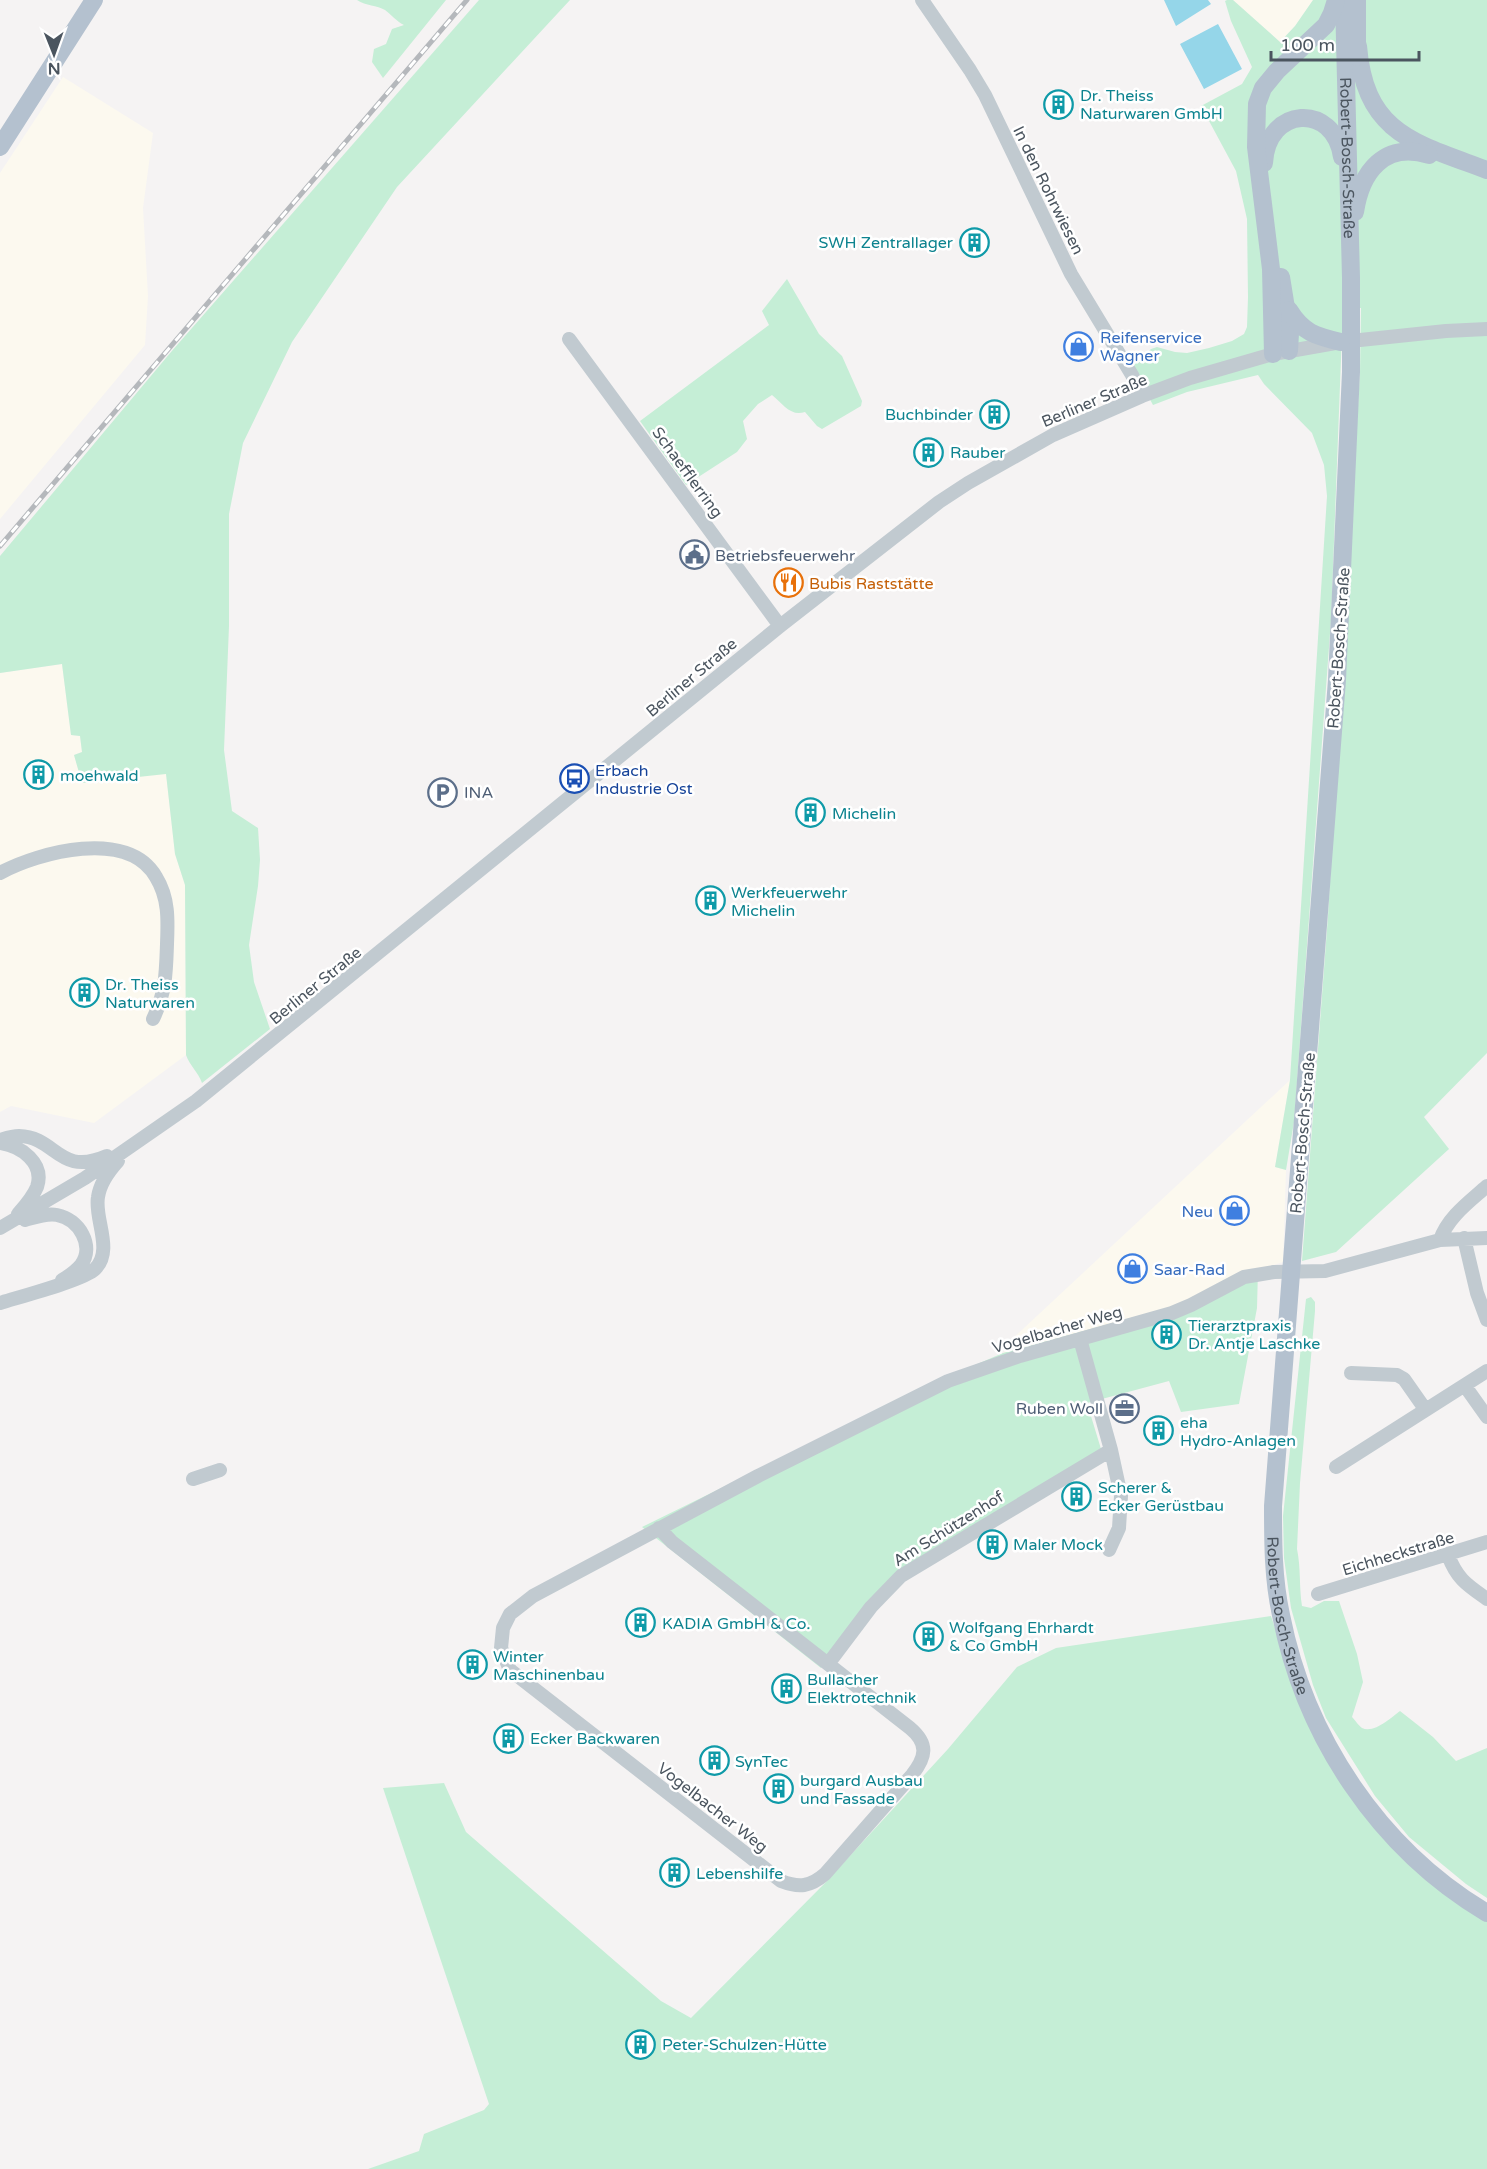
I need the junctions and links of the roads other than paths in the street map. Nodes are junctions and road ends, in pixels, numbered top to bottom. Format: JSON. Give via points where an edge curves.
{"nodes":[{"id":1,"x":94,"y":0,"type":"edge"},
{"id":2,"x":922,"y":0,"type":"edge"},
{"id":3,"x":1336,"y":0,"type":"edge"},
{"id":4,"x":1344,"y":0,"type":"edge"},
{"id":5,"x":1357,"y":0,"type":"edge"},
{"id":6,"x":1358,"y":38,"type":"junction"},
{"id":7,"x":0,"y":147,"type":"edge"},
{"id":8,"x":1429,"y":152,"type":"junction"},
{"id":9,"x":1487,"y":170,"type":"edge"},
{"id":10,"x":1487,"y":177,"type":"edge"},
{"id":11,"x":1347,"y":191,"type":"junction"},
{"id":12,"x":1353,"y":238,"type":"junction"},
{"id":13,"x":1351,"y":278,"type":"junction"},
{"id":14,"x":1286,"y":307,"type":"junction"},
{"id":15,"x":1487,"y":329,"type":"edge"},
{"id":16,"x":569,"y":339,"type":"dead end"},
{"id":17,"x":1341,"y":342,"type":"junction"},
{"id":18,"x":1281,"y":353,"type":"junction"},
{"id":19,"x":1142,"y":396,"type":"junction"},
{"id":20,"x":780,"y":626,"type":"junction"},
{"id":21,"x":0,"y":873,"type":"edge"},
{"id":22,"x":153,"y":1019,"type":"dead end"},
{"id":23,"x":0,"y":1141,"type":"edge"},
{"id":24,"x":134,"y":1145,"type":"junction"},
{"id":25,"x":1487,"y":1186,"type":"edge"},
{"id":26,"x":0,"y":1228,"type":"edge"},
{"id":27,"x":1464,"y":1238,"type":"junction"},
{"id":28,"x":1487,"y":1238,"type":"edge"},
{"id":29,"x":1440,"y":1240,"type":"junction"},
{"id":30,"x":1291,"y":1271,"type":"junction"},
{"id":31,"x":53,"y":1286,"type":"junction"},
{"id":32,"x":0,"y":1303,"type":"edge"},
{"id":33,"x":1487,"y":1320,"type":"edge"},
{"id":34,"x":1080,"y":1339,"type":"junction"},
{"id":35,"x":1487,"y":1371,"type":"edge"},
{"id":36,"x":1351,"y":1373,"type":"dead end"},
{"id":37,"x":1465,"y":1386,"type":"junction"},
{"id":38,"x":1425,"y":1409,"type":"junction"},
{"id":39,"x":1487,"y":1417,"type":"edge"},
{"id":40,"x":1111,"y":1450,"type":"junction"},
{"id":41,"x":1336,"y":1467,"type":"dead end"},
{"id":42,"x":220,"y":1470,"type":"dead end"},
{"id":43,"x":193,"y":1479,"type":"dead end"},
{"id":44,"x":659,"y":1528,"type":"junction"},
{"id":45,"x":1487,"y":1542,"type":"edge"},
{"id":46,"x":1109,"y":1550,"type":"dead end"},
{"id":47,"x":1448,"y":1555,"type":"junction"},
{"id":48,"x":1318,"y":1594,"type":"dead end"},
{"id":49,"x":1487,"y":1599,"type":"edge"},
{"id":50,"x":828,"y":1664,"type":"junction"},
{"id":51,"x":1487,"y":1913,"type":"edge"}],
"edges":[{"from":1,"to":7,"type":"main road"},
{"from":2,"to":19,"type":"street","name":"In den Rohrwiesen","via":[[985,95],[1071,274]]},
{"from":3,"to":18,"type":"main road","via":[[1326,25],[1277,71],[1263,88],[1257,104],[1256,147]]},
{"from":4,"to":11,"type":"main road","name":"Robert-Bosch-Straße"},
{"from":5,"to":6,"type":"main road","name":"Robert-Bosch-Straße"},
{"from":6,"to":8,"type":"main road","via":[[1364,83],[1377,111],[1389,125]]},
{"from":6,"to":12,"type":"main road","name":"Robert-Bosch-Straße"},
{"from":8,"to":9,"type":"main road"},
{"from":8,"to":10,"type":"main road"},
{"from":8,"to":12,"type":"main road","via":[[1394,154],[1371,168],[1358,194]]},
{"from":11,"to":13,"type":"main road","name":"Robert-Bosch-Straße"},
{"from":11,"to":14,"type":"main road","via":[[1340,146],[1325,124],[1297,119],[1281,124],[1272,134],[1264,164]]},
{"from":12,"to":13,"type":"main road","name":"Robert-Bosch-Straße"},
{"from":13,"to":30,"type":"main road","name":"Robert-Bosch-Straße","via":[[1351,372],[1337,680]]},
{"from":14,"to":17,"type":"main road","via":[[1307,331]]},
{"from":14,"to":18,"type":"main road","via":[[1290,333]]},
{"from":15,"to":17,"type":"street","name":"Berliner Straße"},
{"from":16,"to":20,"type":"street","name":"Schaefflerring"},
{"from":17,"to":18,"type":"street","name":"Berliner Straße"},
{"from":18,"to":19,"type":"street","name":"Berliner Straße","via":[[1190,378]]},
{"from":19,"to":20,"type":"street","name":"Berliner Straße","via":[[1053,435],[968,483]]},
{"from":20,"to":24,"type":"street","name":"Berliner Straße","via":[[245,1063]]},
{"from":21,"to":22,"type":"street","via":[[50,854],[86,849],[122,852],[148,867],[162,887],[168,914],[166,986]]},
{"from":23,"to":24,"type":"street","via":[[20,1136],[36,1141],[59,1157],[82,1163]]},
{"from":23,"to":26,"type":"street","via":[[24,1151],[38,1171],[32,1197]]},
{"from":24,"to":26,"type":"street","name":"Berliner Straße"},
{"from":24,"to":31,"type":"street","via":[[100,1186],[97,1199],[102,1258],[83,1277]]},
{"from":25,"to":29,"type":"street","via":[[1444,1227]]},
{"from":26,"to":31,"type":"street","via":[[44,1215],[57,1215],[78,1226],[85,1256],[72,1274]]},
{"from":27,"to":28,"type":"street","name":"Vogelbacher Weg"},
{"from":27,"to":29,"type":"street","name":"Vogelbacher Weg"},
{"from":27,"to":33,"type":"street"},
{"from":29,"to":30,"type":"street","name":"Vogelbacher Weg","via":[[1335,1269]]},
{"from":30,"to":34,"type":"street","name":"Vogelbacher Weg","via":[[1244,1277],[1191,1305]]},
{"from":30,"to":51,"type":"main road","name":"Robert-Bosch-Straße","via":[[1273,1506],[1279,1605],[1289,1649],[1321,1732],[1369,1808],[1421,1864]]},
{"from":31,"to":32,"type":"street"},
{"from":34,"to":40,"type":"street"},
{"from":34,"to":44,"type":"street","name":"Vogelbacher Weg","via":[[930,1389]]},
{"from":35,"to":37,"type":"street"},
{"from":36,"to":38,"type":"street","via":[[1397,1375]]},
{"from":37,"to":38,"type":"street"},
{"from":37,"to":39,"type":"street"},
{"from":38,"to":41,"type":"street"},
{"from":40,"to":46,"type":"street","via":[[1121,1512]]},
{"from":40,"to":50,"type":"street","name":"Am Schützenhof","via":[[901,1576],[871,1607]]},
{"from":42,"to":43,"type":"street"},
{"from":44,"to":50,"type":"street","name":"Vogelbacher Weg"},
{"from":44,"to":50,"type":"street","name":"Vogelbacher Weg","via":[[517,1607],[503,1628],[504,1659],[525,1683],[781,1881],[793,1886],[812,1884],[825,1874],[923,1759],[922,1740],[917,1733]]},
{"from":45,"to":47,"type":"street","name":"Eichheckstraße"},
{"from":47,"to":48,"type":"street","name":"Eichheckstraße"},
{"from":47,"to":49,"type":"street","via":[[1463,1582]]}]}
